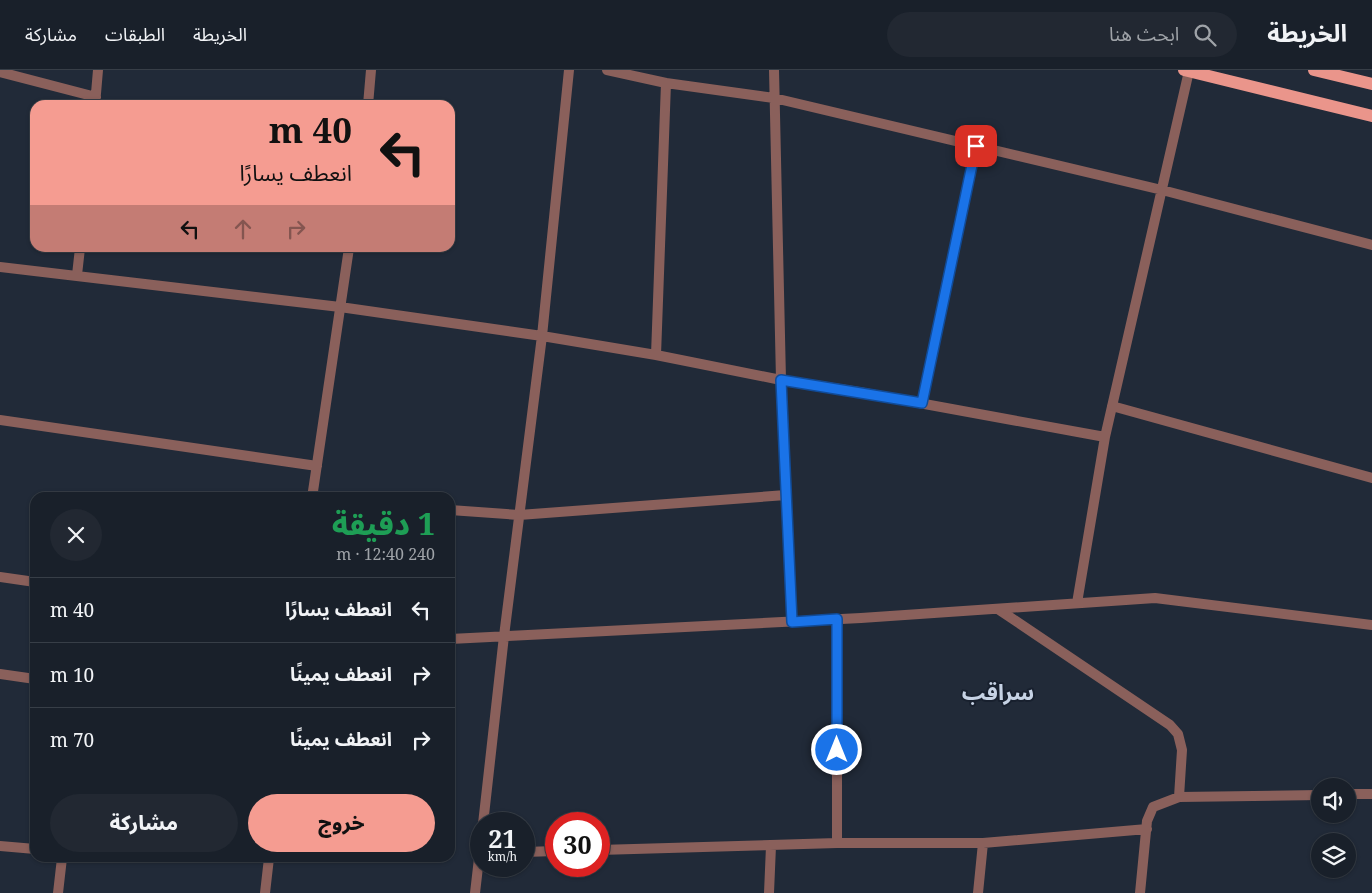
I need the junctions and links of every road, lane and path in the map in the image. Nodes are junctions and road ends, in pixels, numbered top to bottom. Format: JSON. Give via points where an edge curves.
{"nodes":[{"id":1,"x":98,"y":70,"type":"edge"},
{"id":2,"x":371,"y":70,"type":"edge"},
{"id":3,"x":569,"y":70,"type":"edge"},
{"id":4,"x":607,"y":70,"type":"edge"},
{"id":5,"x":774,"y":70,"type":"edge"},
{"id":6,"x":1314,"y":70,"type":"edge"},
{"id":7,"x":1186,"y":71,"type":"edge"},
{"id":8,"x":0,"y":72,"type":"edge"},
{"id":9,"x":666,"y":83,"type":"junction"},
{"id":10,"x":1372,"y":84,"type":"edge"},
{"id":11,"x":774,"y":98,"type":"junction"},
{"id":12,"x":92,"y":100,"type":"edge"},
{"id":13,"x":95,"y":100,"type":"edge"},
{"id":14,"x":368,"y":100,"type":"edge"},
{"id":15,"x":1372,"y":116,"type":"edge"},
{"id":16,"x":976,"y":146,"type":"junction"},
{"id":17,"x":1162,"y":190,"type":"junction"},
{"id":18,"x":1372,"y":245,"type":"edge"},
{"id":19,"x":80,"y":252,"type":"edge"},
{"id":20,"x":348,"y":252,"type":"edge"},
{"id":21,"x":0,"y":267,"type":"edge"},
{"id":22,"x":77,"y":275,"type":"junction"},
{"id":23,"x":340,"y":307,"type":"junction"},
{"id":24,"x":542,"y":336,"type":"junction"},
{"id":25,"x":656,"y":355,"type":"junction"},
{"id":26,"x":781,"y":380,"type":"junction"},
{"id":27,"x":922,"y":403,"type":"junction"},
{"id":28,"x":1112,"y":406,"type":"junction"},
{"id":29,"x":0,"y":420,"type":"edge"},
{"id":30,"x":1105,"y":437,"type":"junction"},
{"id":31,"x":316,"y":466,"type":"junction"},
{"id":32,"x":1372,"y":478,"type":"edge"},
{"id":33,"x":313,"y":492,"type":"edge"},
{"id":34,"x":786,"y":495,"type":"junction"},
{"id":35,"x":455,"y":510,"type":"edge"},
{"id":36,"x":519,"y":515,"type":"junction"},
{"id":37,"x":0,"y":577,"type":"edge"},
{"id":38,"x":30,"y":581,"type":"edge"},
{"id":39,"x":1077,"y":603,"type":"junction"},
{"id":40,"x":998,"y":609,"type":"junction"},
{"id":41,"x":837,"y":619,"type":"junction"},
{"id":42,"x":792,"y":622,"type":"junction"},
{"id":43,"x":1372,"y":626,"type":"edge"},
{"id":44,"x":504,"y":636,"type":"junction"},
{"id":45,"x":455,"y":639,"type":"edge"},
{"id":46,"x":0,"y":674,"type":"edge"},
{"id":47,"x":30,"y":678,"type":"edge"},
{"id":48,"x":1356,"y":794,"type":"edge"},
{"id":49,"x":1372,"y":794,"type":"edge"},
{"id":50,"x":1311,"y":795,"type":"edge"},
{"id":51,"x":1179,"y":797,"type":"junction"},
{"id":52,"x":484,"y":812,"type":"edge"},
{"id":53,"x":1147,"y":829,"type":"junction"},
{"id":54,"x":837,"y":843,"type":"junction"},
{"id":55,"x":983,"y":843,"type":"junction"},
{"id":56,"x":0,"y":846,"type":"edge"},
{"id":57,"x":770,"y":846,"type":"junction"},
{"id":58,"x":30,"y":849,"type":"edge"},
{"id":59,"x":610,"y":850,"type":"edge"},
{"id":60,"x":62,"y":862,"type":"edge"},
{"id":61,"x":269,"y":862,"type":"edge"},
{"id":62,"x":477,"y":877,"type":"edge"},
{"id":63,"x":58,"y":893,"type":"edge"},
{"id":64,"x":265,"y":893,"type":"edge"},
{"id":65,"x":475,"y":893,"type":"edge"},
{"id":66,"x":769,"y":893,"type":"edge"},
{"id":67,"x":978,"y":893,"type":"edge"},
{"id":68,"x":1140,"y":893,"type":"edge"}],
"edges":[{"from":1,"to":13,"type":"street"},
{"from":2,"to":14,"type":"street"},
{"from":3,"to":24,"type":"street"},
{"from":4,"to":9,"type":"street"},
{"from":5,"to":11,"type":"street"},
{"from":6,"to":10,"type":"main road"},
{"from":7,"to":15,"type":"main road"},
{"from":7,"to":17,"type":"street"},
{"from":8,"to":12,"type":"street"},
{"from":9,"to":11,"type":"street"},
{"from":9,"to":25,"type":"street"},
{"from":11,"to":16,"type":"street"},
{"from":11,"to":26,"type":"street"},
{"from":16,"to":17,"type":"street"},
{"from":16,"to":27,"type":"street"},
{"from":17,"to":18,"type":"street"},
{"from":17,"to":28,"type":"street"},
{"from":19,"to":22,"type":"street"},
{"from":20,"to":23,"type":"street"},
{"from":21,"to":22,"type":"street"},
{"from":22,"to":23,"type":"street"},
{"from":23,"to":24,"type":"street"},
{"from":23,"to":31,"type":"street"},
{"from":24,"to":25,"type":"street"},
{"from":24,"to":36,"type":"street"},
{"from":25,"to":26,"type":"street"},
{"from":26,"to":27,"type":"street"},
{"from":26,"to":34,"type":"street"},
{"from":27,"to":30,"type":"street"},
{"from":28,"to":30,"type":"street"},
{"from":28,"to":32,"type":"street"},
{"from":29,"to":31,"type":"street"},
{"from":30,"to":39,"type":"street"},
{"from":31,"to":33,"type":"street"},
{"from":34,"to":36,"type":"street"},
{"from":34,"to":42,"type":"street"},
{"from":35,"to":36,"type":"street"},
{"from":36,"to":44,"type":"street"},
{"from":37,"to":38,"type":"street"},
{"from":39,"to":40,"type":"street"},
{"from":39,"to":43,"type":"street","via":[[1155,598]]},
{"from":40,"to":41,"type":"street"},
{"from":40,"to":51,"type":"street","via":[[1170,725],[1178,734],[1182,750]]},
{"from":41,"to":42,"type":"street"},
{"from":41,"to":54,"type":"street"},
{"from":42,"to":44,"type":"street"},
{"from":44,"to":45,"type":"street"},
{"from":44,"to":52,"type":"street"},
{"from":46,"to":47,"type":"street"},
{"from":48,"to":49,"type":"street"},
{"from":50,"to":51,"type":"street"},
{"from":51,"to":53,"type":"street","via":[[1154,807]]},
{"from":53,"to":55,"type":"street"},
{"from":53,"to":68,"type":"street"},
{"from":54,"to":55,"type":"street"},
{"from":54,"to":57,"type":"street"},
{"from":55,"to":67,"type":"street"},
{"from":56,"to":58,"type":"street"},
{"from":57,"to":59,"type":"street"},
{"from":57,"to":66,"type":"street"},
{"from":60,"to":63,"type":"street"},
{"from":61,"to":64,"type":"street"},
{"from":62,"to":65,"type":"street"}]}
